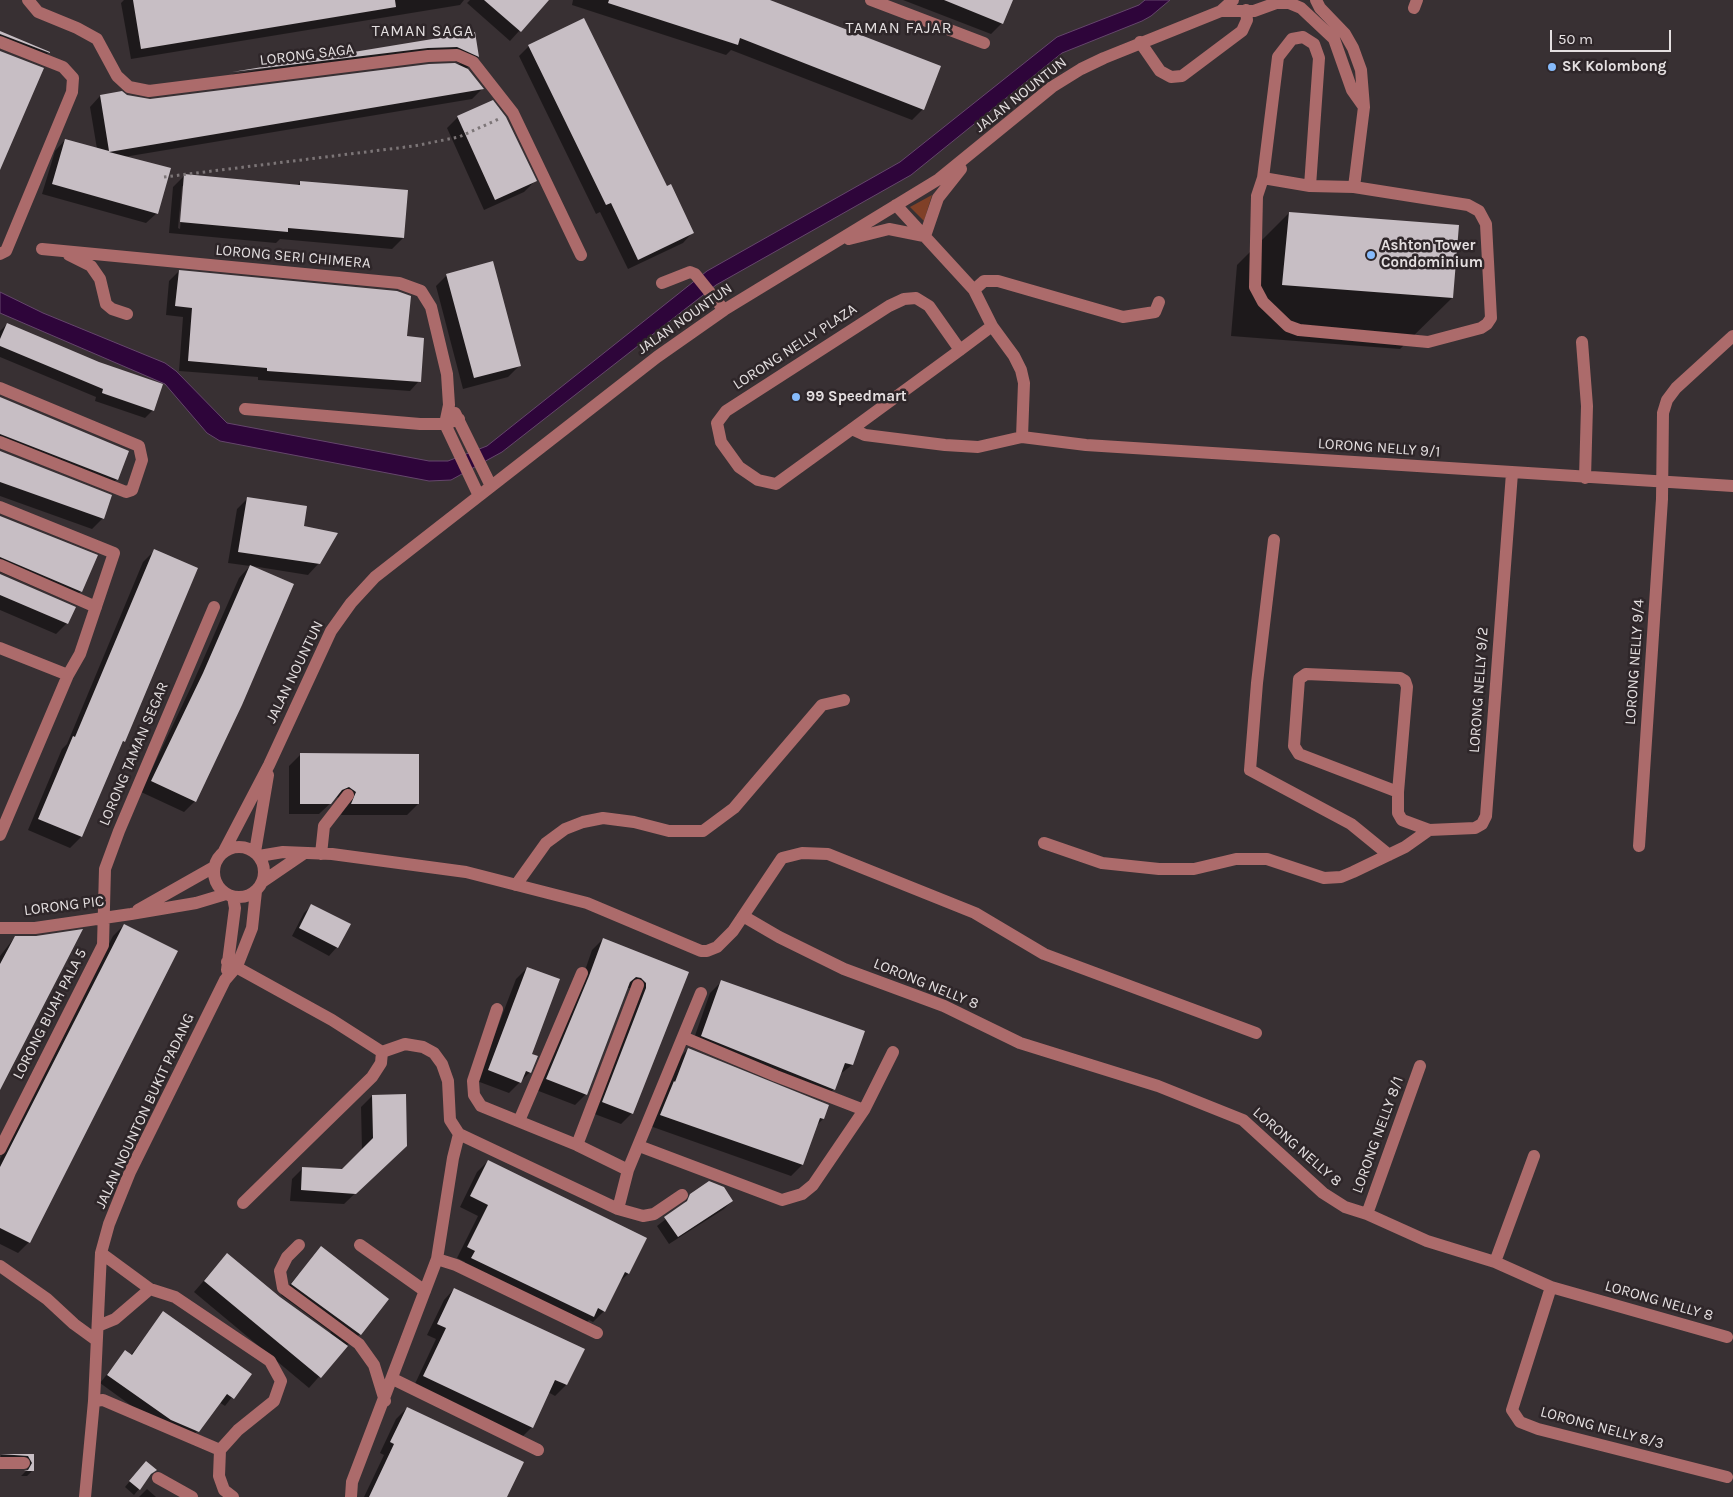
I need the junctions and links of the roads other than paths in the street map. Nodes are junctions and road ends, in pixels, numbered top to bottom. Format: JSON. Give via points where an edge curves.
{"nodes":[{"id":1,"x":28,"y":0,"type":"edge"},
{"id":2,"x":871,"y":0,"type":"edge"},
{"id":3,"x":1233,"y":0,"type":"edge"},
{"id":4,"x":1260,"y":0,"type":"edge"},
{"id":5,"x":1316,"y":0,"type":"edge"},
{"id":6,"x":1300,"y":4,"type":"edge"},
{"id":7,"x":1246,"y":10,"type":"junction"},
{"id":8,"x":1221,"y":11,"type":"junction"},
{"id":9,"x":0,"y":42,"type":"edge"},
{"id":10,"x":1140,"y":42,"type":"junction"},
{"id":11,"x":984,"y":43,"type":"dead end"},
{"id":12,"x":1364,"y":107,"type":"junction"},
{"id":13,"x":974,"y":152,"type":"junction"},
{"id":14,"x":1263,"y":178,"type":"junction"},
{"id":15,"x":1310,"y":186,"type":"junction"},
{"id":16,"x":1354,"y":187,"type":"junction"},
{"id":17,"x":896,"y":205,"type":"junction"},
{"id":18,"x":925,"y":236,"type":"junction"},
{"id":19,"x":835,"y":243,"type":"junction"},
{"id":20,"x":42,"y":249,"type":"dead end"},
{"id":21,"x":57,"y":251,"type":"junction"},
{"id":22,"x":0,"y":254,"type":"edge"},
{"id":23,"x":581,"y":255,"type":"dead end"},
{"id":24,"x":662,"y":284,"type":"dead end"},
{"id":25,"x":974,"y":290,"type":"junction"},
{"id":26,"x":1159,"y":302,"type":"dead end"},
{"id":27,"x":724,"y":310,"type":"junction"},
{"id":28,"x":127,"y":314,"type":"dead end"},
{"id":29,"x":992,"y":326,"type":"junction"},
{"id":30,"x":1733,"y":336,"type":"edge"},
{"id":31,"x":1582,"y":342,"type":"dead end"},
{"id":32,"x":960,"y":350,"type":"junction"},
{"id":33,"x":0,"y":388,"type":"edge"},
{"id":34,"x":449,"y":405,"type":"junction"},
{"id":35,"x":245,"y":409,"type":"dead end"},
{"id":36,"x":459,"y":419,"type":"junction"},
{"id":37,"x":445,"y":424,"type":"junction"},
{"id":38,"x":852,"y":429,"type":"junction"},
{"id":39,"x":1022,"y":437,"type":"junction"},
{"id":40,"x":0,"y":442,"type":"edge"},
{"id":41,"x":1512,"y":473,"type":"junction"},
{"id":42,"x":1585,"y":478,"type":"junction"},
{"id":43,"x":1662,"y":480,"type":"junction"},
{"id":44,"x":491,"y":486,"type":"junction"},
{"id":45,"x":1733,"y":486,"type":"edge"},
{"id":46,"x":479,"y":496,"type":"junction"},
{"id":47,"x":0,"y":507,"type":"edge"},
{"id":48,"x":1274,"y":540,"type":"dead end"},
{"id":49,"x":0,"y":565,"type":"edge"},
{"id":50,"x":96,"y":607,"type":"junction"},
{"id":51,"x":214,"y":607,"type":"dead end"},
{"id":52,"x":0,"y":648,"type":"edge"},
{"id":53,"x":68,"y":675,"type":"junction"},
{"id":54,"x":844,"y":700,"type":"dead end"},
{"id":55,"x":269,"y":765,"type":"junction"},
{"id":56,"x":1398,"y":792,"type":"junction"},
{"id":57,"x":348,"y":795,"type":"dead end"},
{"id":58,"x":1429,"y":830,"type":"junction"},
{"id":59,"x":0,"y":835,"type":"edge"},
{"id":60,"x":1044,"y":843,"type":"dead end"},
{"id":61,"x":1639,"y":846,"type":"dead end"},
{"id":62,"x":224,"y":851,"type":"junction"},
{"id":63,"x":257,"y":854,"type":"junction"},
{"id":64,"x":303,"y":854,"type":"junction"},
{"id":65,"x":320,"y":854,"type":"junction"},
{"id":66,"x":1389,"y":855,"type":"junction"},
{"id":67,"x":214,"y":867,"type":"junction"},
{"id":68,"x":516,"y":885,"type":"junction"},
{"id":69,"x":259,"y":887,"type":"junction"},
{"id":70,"x":229,"y":895,"type":"junction"},
{"id":71,"x":131,"y":914,"type":"junction"},
{"id":72,"x":743,"y":916,"type":"junction"},
{"id":73,"x":104,"y":918,"type":"junction"},
{"id":74,"x":0,"y":928,"type":"edge"},
{"id":75,"x":232,"y":964,"type":"junction"},
{"id":76,"x":582,"y":973,"type":"dead end"},
{"id":77,"x":638,"y":985,"type":"dead end"},
{"id":78,"x":701,"y":993,"type":"dead end"},
{"id":79,"x":497,"y":1009,"type":"dead end"},
{"id":80,"x":1256,"y":1032,"type":"dead end"},
{"id":81,"x":683,"y":1037,"type":"junction"},
{"id":82,"x":382,"y":1052,"type":"junction"},
{"id":83,"x":893,"y":1052,"type":"dead end"},
{"id":84,"x":1420,"y":1066,"type":"dead end"},
{"id":85,"x":864,"y":1110,"type":"junction"},
{"id":86,"x":519,"y":1122,"type":"junction"},
{"id":87,"x":459,"y":1134,"type":"junction"},
{"id":88,"x":577,"y":1145,"type":"junction"},
{"id":89,"x":639,"y":1146,"type":"junction"},
{"id":90,"x":0,"y":1149,"type":"edge"},
{"id":91,"x":1534,"y":1156,"type":"dead end"},
{"id":92,"x":628,"y":1170,"type":"junction"},
{"id":93,"x":682,"y":1195,"type":"dead end"},
{"id":94,"x":243,"y":1204,"type":"dead end"},
{"id":95,"x":618,"y":1209,"type":"junction"},
{"id":96,"x":1367,"y":1214,"type":"junction"},
{"id":97,"x":299,"y":1245,"type":"dead end"},
{"id":98,"x":360,"y":1245,"type":"dead end"},
{"id":99,"x":101,"y":1253,"type":"junction"},
{"id":100,"x":437,"y":1258,"type":"junction"},
{"id":101,"x":1495,"y":1262,"type":"junction"},
{"id":102,"x":0,"y":1266,"type":"edge"},
{"id":103,"x":1552,"y":1287,"type":"junction"},
{"id":104,"x":150,"y":1289,"type":"junction"},
{"id":105,"x":425,"y":1291,"type":"junction"},
{"id":106,"x":98,"y":1326,"type":"junction"},
{"id":107,"x":597,"y":1334,"type":"dead end"},
{"id":108,"x":1727,"y":1337,"type":"dead end"},
{"id":109,"x":96,"y":1340,"type":"junction"},
{"id":110,"x":393,"y":1379,"type":"junction"},
{"id":111,"x":94,"y":1401,"type":"junction"},
{"id":112,"x":384,"y":1401,"type":"junction"},
{"id":113,"x":220,"y":1450,"type":"junction"},
{"id":114,"x":538,"y":1450,"type":"dead end"},
{"id":115,"x":0,"y":1463,"type":"edge"},
{"id":116,"x":24,"y":1463,"type":"dead end"},
{"id":117,"x":1727,"y":1477,"type":"dead end"},
{"id":118,"x":158,"y":1478,"type":"dead end"},
{"id":119,"x":85,"y":1497,"type":"edge"},
{"id":120,"x":192,"y":1497,"type":"edge"},
{"id":121,"x":233,"y":1497,"type":"edge"},
{"id":122,"x":351,"y":1497,"type":"edge"}],
"edges":[{"from":1,"to":23,"type":"street","name":"LORONG SAGA","via":[[38,12],[97,39],[117,76],[129,86],[149,91],[428,56],[457,55],[473,62],[513,113]]},
{"from":2,"to":11,"type":"street"},
{"from":3,"to":8,"type":"street","name":"JALAN NOUNTUN"},
{"from":4,"to":7,"type":"street"},
{"from":5,"to":12,"type":"street","via":[[1353,48],[1361,70]]},
{"from":6,"to":7,"type":"street","name":"JALAN NOUNTUN","via":[[1276,3],[1254,11]]},
{"from":6,"to":12,"type":"street","via":[[1334,39],[1352,90]]},
{"from":7,"to":8,"type":"street","name":"JALAN NOUNTUN"},
{"from":7,"to":10,"type":"street","via":[[1247,20],[1242,31],[1182,76],[1171,77],[1160,72]]},
{"from":8,"to":10,"type":"street","name":"JALAN NOUNTUN"},
{"from":9,"to":22,"type":"street","via":[[63,67],[73,78],[72,92],[6,251]]},
{"from":10,"to":13,"type":"street","name":"JALAN NOUNTUN","via":[[1081,68],[1052,87]]},
{"from":12,"to":16,"type":"street"},
{"from":13,"to":17,"type":"street","name":"JALAN NOUNTUN","via":[[939,179]]},
{"from":13,"to":18,"type":"street","via":[[938,198]]},
{"from":14,"to":15,"type":"street"},
{"from":14,"to":15,"type":"street","via":[[1278,57],[1292,39],[1303,37],[1317,49],[1319,58]]},
{"from":14,"to":16,"type":"street","via":[[1258,196],[1255,287],[1263,302],[1288,326],[1299,330],[1428,342],[1487,324],[1491,318],[1486,224],[1479,211],[1468,205]]},
{"from":15,"to":16,"type":"street"},
{"from":17,"to":18,"type":"street"},
{"from":17,"to":19,"type":"street","name":"JALAN NOUNTUN"},
{"from":18,"to":19,"type":"street","via":[[889,229]]},
{"from":18,"to":25,"type":"street"},
{"from":19,"to":27,"type":"street","name":"JALAN NOUNTUN"},
{"from":20,"to":21,"type":"street","name":"LORONG SERI CHIMERA"},
{"from":21,"to":28,"type":"street","via":[[90,266],[100,279],[106,304]]},
{"from":21,"to":34,"type":"street","name":"LORONG SERI CHIMERA","via":[[399,283],[421,291],[431,307],[447,374]]},
{"from":24,"to":27,"type":"street","via":[[690,272],[695,274]]},
{"from":25,"to":26,"type":"street","via":[[984,281],[998,280],[1123,316],[1155,312]]},
{"from":25,"to":29,"type":"street"},
{"from":27,"to":44,"type":"street","name":"JALAN NOUNTUN","via":[[657,357]]},
{"from":29,"to":32,"type":"street"},
{"from":29,"to":39,"type":"street","via":[[1021,370],[1024,383]]},
{"from":30,"to":43,"type":"street","name":"LORONG NELLY 9/4","via":[[1667,400],[1663,413]]},
{"from":31,"to":42,"type":"street","via":[[1587,406]]},
{"from":32,"to":38,"type":"street"},
{"from":32,"to":38,"type":"street","name":"LORONG NELLY PLAZA","via":[[929,306],[916,298],[904,299],[726,411],[716,423],[721,442],[739,467],[758,480],[776,484]]},
{"from":33,"to":40,"type":"street","via":[[139,446],[142,460],[132,490],[121,491]]},
{"from":34,"to":36,"type":"street"},
{"from":34,"to":37,"type":"street","name":"LORONG SERI CHIMERA"},
{"from":35,"to":37,"type":"street"},
{"from":36,"to":37,"type":"street"},
{"from":36,"to":44,"type":"street"},
{"from":37,"to":46,"type":"street"},
{"from":38,"to":39,"type":"street","name":"LORONG NELLY 9/1","via":[[865,435],[945,445],[978,446]]},
{"from":39,"to":41,"type":"street","name":"LORONG NELLY 9/1","via":[[1086,445]]},
{"from":41,"to":42,"type":"street","name":"LORONG NELLY 9/1"},
{"from":41,"to":58,"type":"street","name":"LORONG NELLY 9/2","via":[[1486,816],[1482,824],[1474,828]]},
{"from":42,"to":43,"type":"street","name":"LORONG NELLY 9/1"},
{"from":43,"to":45,"type":"street","name":"LORONG NELLY 9/1"},
{"from":43,"to":61,"type":"street","name":"LORONG NELLY 9/4"},
{"from":44,"to":46,"type":"street","name":"JALAN NOUNTUN"},
{"from":46,"to":55,"type":"street","name":"JALAN NOUNTUN","via":[[375,577],[351,603],[331,631]]},
{"from":47,"to":50,"type":"street","via":[[114,553]]},
{"from":48,"to":66,"type":"street","via":[[1250,770],[1350,824]]},
{"from":49,"to":50,"type":"street"},
{"from":50,"to":53,"type":"street","via":[[80,654]]},
{"from":51,"to":73,"type":"street","name":"LORONG TAMAN SEGAR","via":[[118,831],[105,869]]},
{"from":52,"to":53,"type":"street"},
{"from":53,"to":59,"type":"street"},
{"from":54,"to":68,"type":"street","via":[[822,705],[734,808],[702,830],[669,831],[603,818],[583,822],[565,829],[546,843]]},
{"from":55,"to":62,"type":"street","name":"JALAN NOUNTUN"},
{"from":55,"to":63,"type":"street","name":"JALAN NOUNTUN"},
{"from":56,"to":56,"type":"street","via":[[1299,754],[1294,746],[1299,679],[1306,674],[1400,678],[1405,681]]},
{"from":56,"to":58,"type":"street","name":"LORONG NELLY 9/2","via":[[1398,813],[1402,820]]},
{"from":57,"to":65,"type":"street","via":[[324,826]]},
{"from":58,"to":66,"type":"street"},
{"from":60,"to":66,"type":"street","via":[[1102,863],[1159,870],[1194,869],[1236,859],[1267,859],[1324,878],[1341,877]]},
{"from":62,"to":63,"type":"street","via":[[240,846]]},
{"from":62,"to":67,"type":"street","name":"JALAN NOUNTUN"},
{"from":63,"to":64,"type":"street"},
{"from":63,"to":69,"type":"street","name":"JALAN NOUNTUN","via":[[264,869]]},
{"from":64,"to":65,"type":"street"},
{"from":64,"to":69,"type":"street"},
{"from":65,"to":68,"type":"street","via":[[466,872]]},
{"from":67,"to":70,"type":"street","via":[[215,882]]},
{"from":67,"to":71,"type":"street","name":"LORONG PIC"},
{"from":68,"to":72,"type":"street","via":[[587,903],[701,951],[717,947]]},
{"from":69,"to":70,"type":"street","via":[[241,897]]},
{"from":69,"to":75,"type":"street","name":"JALAN NOUNTON BUKIT PADANG","via":[[252,928]]},
{"from":70,"to":71,"type":"street","name":"LORONG PIC"},
{"from":70,"to":75,"type":"street","name":"JALAN NOUNTON BUKIT PADANG","via":[[235,908]]},
{"from":71,"to":73,"type":"street","name":"LORONG PIC"},
{"from":72,"to":80,"type":"street","via":[[782,858],[802,853],[828,854],[975,913],[1044,954]]},
{"from":72,"to":96,"type":"street","name":"LORONG NELLY 8","via":[[779,938],[844,969],[944,1006],[1020,1043],[1158,1086],[1243,1120],[1323,1193],[1345,1207]]},
{"from":73,"to":74,"type":"street","name":"LORONG PIC","via":[[35,928]]},
{"from":73,"to":90,"type":"street","name":"LORONG BUAH PALA 5","via":[[104,945]]},
{"from":75,"to":82,"type":"street"},
{"from":75,"to":99,"type":"street","name":"JALAN NOUNTON BUKIT PADANG","via":[[130,1172]]},
{"from":76,"to":86,"type":"street"},
{"from":77,"to":88,"type":"street"},
{"from":78,"to":81,"type":"street"},
{"from":79,"to":86,"type":"street","via":[[472,1081],[474,1095],[481,1106]]},
{"from":81,"to":85,"type":"street"},
{"from":81,"to":89,"type":"street"},
{"from":82,"to":87,"type":"street","via":[[405,1044],[434,1053],[448,1081],[450,1120]]},
{"from":82,"to":94,"type":"street","via":[[381,1064],[372,1077]]},
{"from":83,"to":85,"type":"street"},
{"from":84,"to":96,"type":"street","name":"LORONG NELLY 8/1"},
{"from":85,"to":89,"type":"street","via":[[813,1185],[802,1194],[782,1200]]},
{"from":86,"to":88,"type":"street"},
{"from":87,"to":95,"type":"street"},
{"from":87,"to":100,"type":"street"},
{"from":88,"to":92,"type":"street"},
{"from":89,"to":92,"type":"street"},
{"from":91,"to":101,"type":"street"},
{"from":92,"to":95,"type":"street"},
{"from":93,"to":95,"type":"street","via":[[654,1214],[643,1216]]},
{"from":96,"to":101,"type":"street","name":"LORONG NELLY 8","via":[[1427,1241]]},
{"from":97,"to":112,"type":"street","via":[[287,1257],[280,1271],[283,1288],[359,1344],[374,1366]]},
{"from":98,"to":105,"type":"street"},
{"from":99,"to":104,"type":"street"},
{"from":99,"to":106,"type":"street","name":"JALAN NOUNTON BUKIT PADANG"},
{"from":100,"to":105,"type":"street"},
{"from":100,"to":107,"type":"street"},
{"from":101,"to":103,"type":"street","name":"LORONG NELLY 8"},
{"from":102,"to":109,"type":"street","via":[[48,1299]]},
{"from":103,"to":108,"type":"street","name":"LORONG NELLY 8"},
{"from":103,"to":117,"type":"street","name":"LORONG NELLY 8/3","via":[[1512,1410],[1520,1422]]},
{"from":104,"to":106,"type":"street","via":[[115,1319]]},
{"from":104,"to":113,"type":"street","via":[[175,1297],[270,1361],[281,1381],[274,1401],[238,1430]]},
{"from":105,"to":110,"type":"street"},
{"from":106,"to":109,"type":"street","name":"JALAN NOUNTON BUKIT PADANG"},
{"from":109,"to":111,"type":"street","name":"JALAN NOUNTON BUKIT PADANG"},
{"from":110,"to":112,"type":"street"},
{"from":110,"to":114,"type":"street"},
{"from":111,"to":113,"type":"street","via":[[103,1400]]},
{"from":111,"to":119,"type":"street","name":"JALAN NOUNTON BUKIT PADANG"},
{"from":112,"to":122,"type":"street","via":[[352,1482]]},
{"from":113,"to":121,"type":"street","via":[[219,1476],[224,1490]]},
{"from":115,"to":116,"type":"street"},
{"from":118,"to":120,"type":"street"}]}
